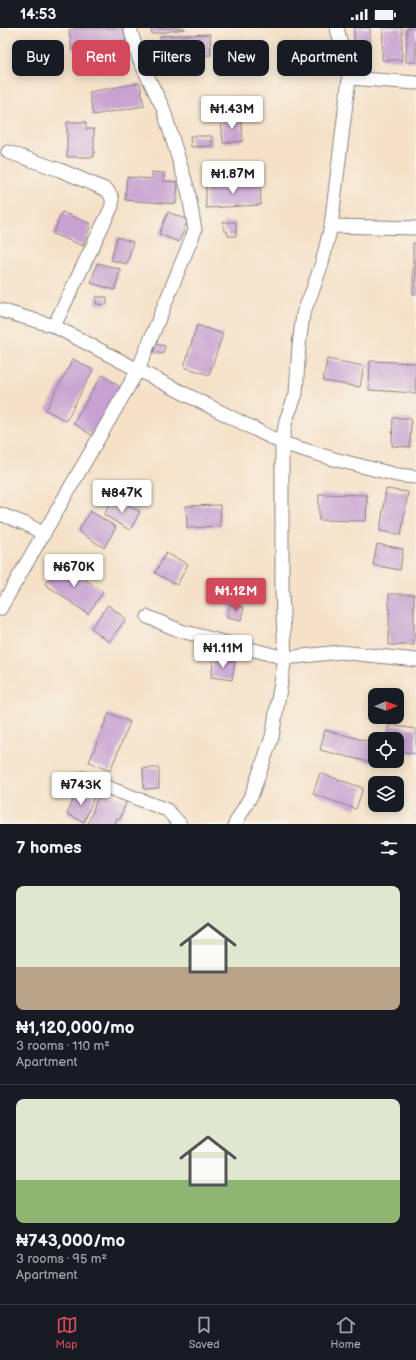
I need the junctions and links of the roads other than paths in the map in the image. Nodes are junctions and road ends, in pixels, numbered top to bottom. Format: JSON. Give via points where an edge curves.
{"nodes":[{"id":1,"x":130,"y":28,"type":"edge"},
{"id":2,"x":337,"y":28,"type":"edge"},
{"id":3,"x":349,"y":78,"type":"junction"},
{"id":4,"x":416,"y":83,"type":"edge"},
{"id":5,"x":8,"y":152,"type":"dead end"},
{"id":6,"x":331,"y":226,"type":"junction"},
{"id":7,"x":416,"y":228,"type":"edge"},
{"id":8,"x":0,"y":310,"type":"edge"},
{"id":9,"x":54,"y":326,"type":"junction"},
{"id":10,"x":138,"y":370,"type":"junction"},
{"id":11,"x":282,"y":443,"type":"junction"},
{"id":12,"x":416,"y":477,"type":"edge"},
{"id":13,"x":0,"y":514,"type":"edge"},
{"id":14,"x":44,"y":534,"type":"junction"},
{"id":15,"x":0,"y":610,"type":"edge"},
{"id":16,"x":148,"y":617,"type":"dead end"},
{"id":17,"x":285,"y":658,"type":"junction"},
{"id":18,"x":416,"y":660,"type":"edge"},
{"id":19,"x":83,"y":778,"type":"dead end"},
{"id":20,"x":180,"y":824,"type":"edge"},
{"id":21,"x":236,"y":824,"type":"edge"}],
"edges":[{"from":1,"to":10,"type":"street","via":[[139,59],[162,108],[188,190],[194,230]]},
{"from":2,"to":3,"type":"street"},
{"from":3,"to":4,"type":"street"},
{"from":3,"to":6,"type":"street"},
{"from":5,"to":9,"type":"street","via":[[107,190],[112,198],[112,206]]},
{"from":6,"to":7,"type":"street"},
{"from":6,"to":11,"type":"street","via":[[322,263],[303,314],[296,394],[286,420]]},
{"from":8,"to":9,"type":"street"},
{"from":9,"to":10,"type":"street"},
{"from":10,"to":11,"type":"street"},
{"from":10,"to":14,"type":"street"},
{"from":11,"to":12,"type":"street","via":[[397,475]]},
{"from":11,"to":17,"type":"street","via":[[282,590]]},
{"from":13,"to":14,"type":"street"},
{"from":14,"to":15,"type":"street"},
{"from":16,"to":17,"type":"street","via":[[181,631]]},
{"from":17,"to":18,"type":"street","via":[[340,652]]},
{"from":17,"to":21,"type":"street","via":[[272,737],[252,794]]},
{"from":19,"to":20,"type":"street","via":[[166,810]]}]}
